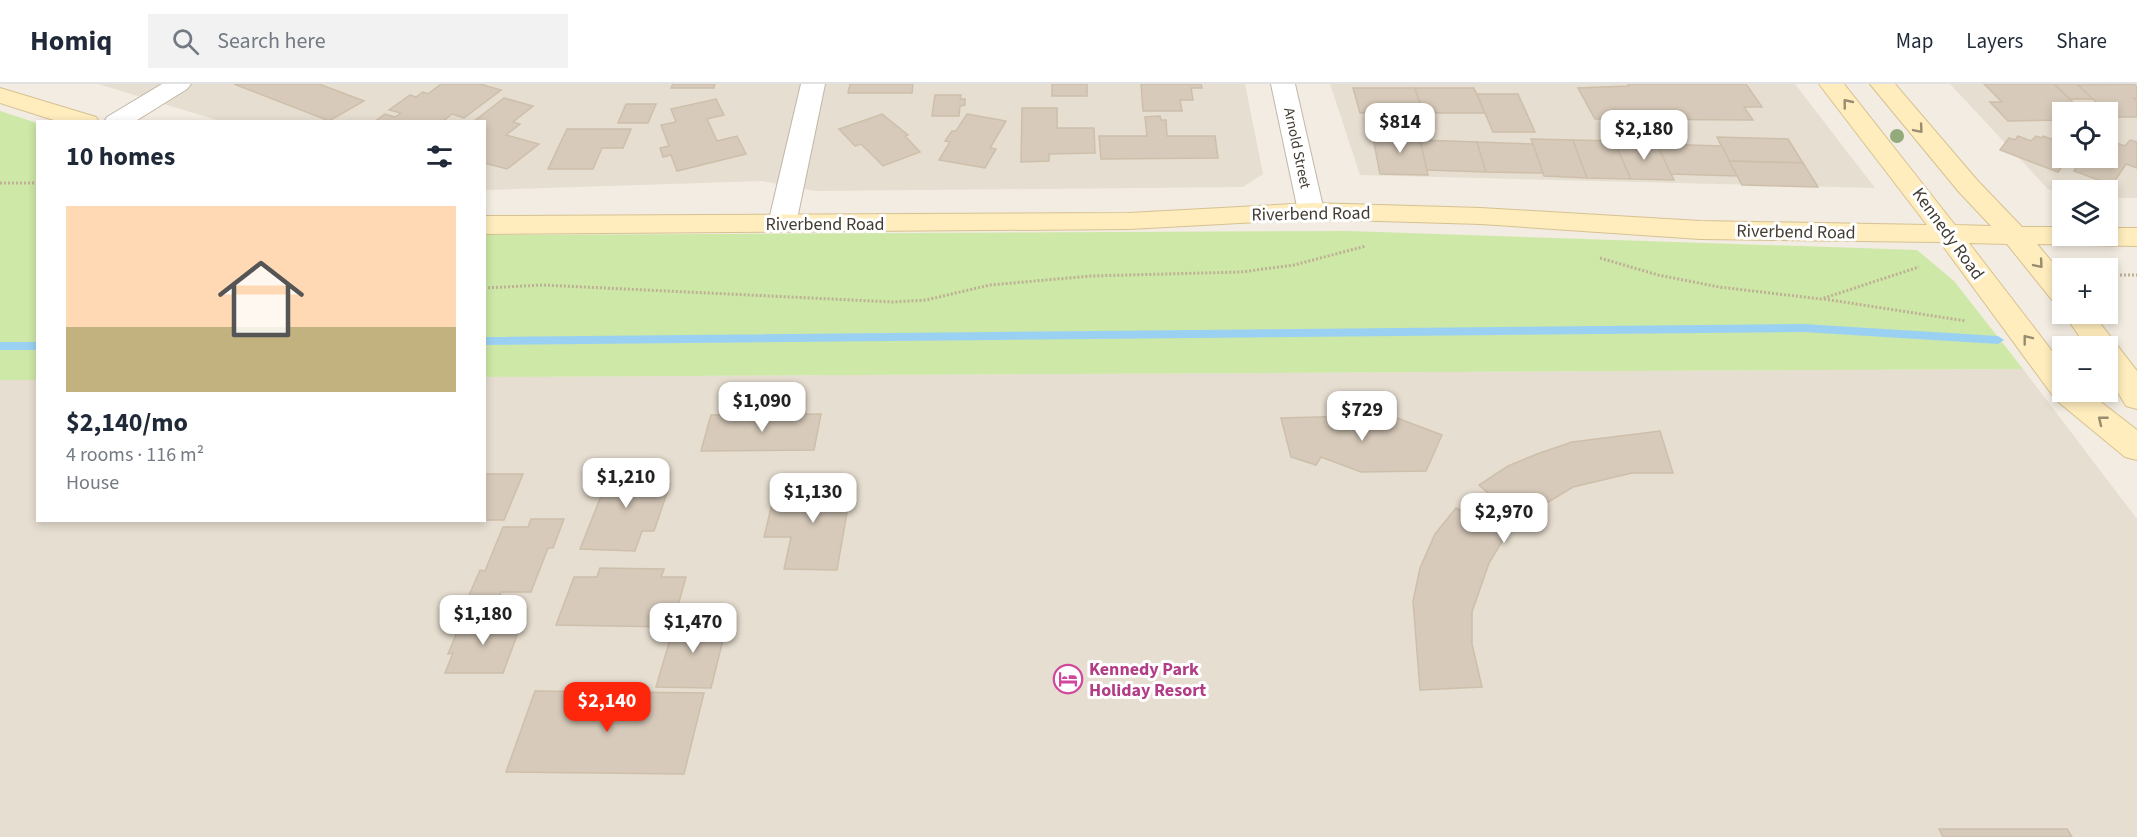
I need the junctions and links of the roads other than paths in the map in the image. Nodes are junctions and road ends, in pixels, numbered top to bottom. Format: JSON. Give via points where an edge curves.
{"nodes":[{"id":1,"x":179,"y":84,"type":"edge"},
{"id":2,"x":813,"y":84,"type":"edge"},
{"id":3,"x":1283,"y":84,"type":"edge"},
{"id":4,"x":1832,"y":84,"type":"edge"},
{"id":5,"x":1882,"y":84,"type":"edge"},
{"id":6,"x":0,"y":95,"type":"edge"},
{"id":7,"x":81,"y":120,"type":"edge"},
{"id":8,"x":119,"y":120,"type":"edge"},
{"id":9,"x":1311,"y":211,"type":"junction"},
{"id":10,"x":782,"y":224,"type":"junction"},
{"id":11,"x":486,"y":225,"type":"edge"},
{"id":12,"x":1946,"y":232,"type":"junction"},
{"id":13,"x":2015,"y":235,"type":"junction"},
{"id":14,"x":2137,"y":237,"type":"edge"},
{"id":15,"x":2052,"y":281,"type":"edge"},
{"id":16,"x":2118,"y":368,"type":"edge"},
{"id":17,"x":2052,"y":372,"type":"edge"},
{"id":18,"x":2137,"y":398,"type":"edge"},
{"id":19,"x":2080,"y":402,"type":"edge"},
{"id":20,"x":2137,"y":448,"type":"edge"}],
"edges":[{"from":1,"to":8,"type":"street"},
{"from":2,"to":10,"type":"street"},
{"from":3,"to":9,"type":"street","name":"Arnold Street"},
{"from":12,"to":4,"type":"main road","name":"Kennedy Road","one_way":true},
{"from":5,"to":13,"type":"main road","one_way":true},
{"from":6,"to":7,"type":"main road"},
{"from":9,"to":10,"type":"main road","name":"Riverbend Road","via":[[1129,221]]},
{"from":9,"to":12,"type":"main road","name":"Riverbend Road","via":[[1481,216],[1700,230]]},
{"from":10,"to":11,"type":"main road","name":"Riverbend Road"},
{"from":12,"to":13,"type":"main road","name":"Riverbend Road"},
{"from":17,"to":12,"type":"main road","name":"Kennedy Road","one_way":true},
{"from":13,"to":14,"type":"main road","name":"Riverbend Road"},
{"from":13,"to":15,"type":"main road","one_way":true},
{"from":16,"to":18,"type":"main road"},
{"from":20,"to":19,"type":"main road","one_way":true}]}
